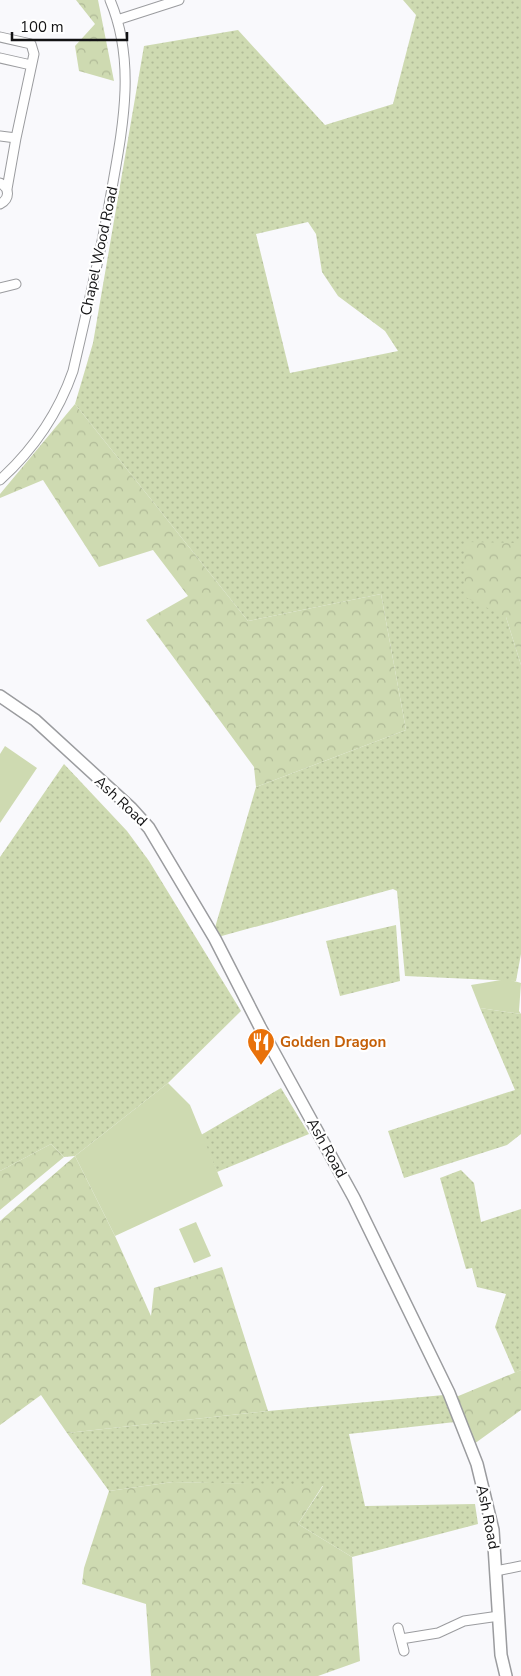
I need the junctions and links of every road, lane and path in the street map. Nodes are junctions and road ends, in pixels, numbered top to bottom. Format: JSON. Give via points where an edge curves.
{"nodes":[{"id":1,"x":110,"y":0,"type":"edge"},
{"id":2,"x":179,"y":0,"type":"edge"},
{"id":3,"x":117,"y":20,"type":"junction"},
{"id":4,"x":0,"y":37,"type":"edge"},
{"id":5,"x":0,"y":58,"type":"edge"},
{"id":6,"x":31,"y":65,"type":"junction"},
{"id":7,"x":0,"y":136,"type":"edge"},
{"id":8,"x":16,"y":138,"type":"junction"},
{"id":9,"x":0,"y":183,"type":"edge"},
{"id":10,"x":7,"y":190,"type":"junction"},
{"id":11,"x":0,"y":204,"type":"edge"},
{"id":12,"x":16,"y":284,"type":"dead end"},
{"id":13,"x":0,"y":288,"type":"edge"},
{"id":14,"x":0,"y":480,"type":"edge"},
{"id":15,"x":0,"y":696,"type":"edge"},
{"id":16,"x":521,"y":1566,"type":"edge"},
{"id":17,"x":496,"y":1571,"type":"junction"},
{"id":18,"x":499,"y":1616,"type":"junction"},
{"id":19,"x":398,"y":1628,"type":"dead end"},
{"id":20,"x":401,"y":1639,"type":"junction"},
{"id":21,"x":404,"y":1651,"type":"dead end"},
{"id":22,"x":506,"y":1676,"type":"edge"}],
"edges":[{"from":1,"to":3,"type":"street","name":"Chapel Wood Road"},
{"from":2,"to":3,"type":"street"},
{"from":3,"to":14,"type":"street","name":"Chapel Wood Road","via":[[125,60],[126,106],[107,217],[74,371],[50,422],[34,445]]},
{"from":4,"to":6,"type":"street","via":[[31,44],[34,54]]},
{"from":5,"to":6,"type":"street"},
{"from":6,"to":8,"type":"street"},
{"from":7,"to":8,"type":"street"},
{"from":8,"to":10,"type":"street"},
{"from":9,"to":10,"type":"street"},
{"from":10,"to":11,"type":"street","via":[[7,198]]},
{"from":12,"to":13,"type":"street"},
{"from":15,"to":17,"type":"street","name":"Ash Road","via":[[35,720],[132,808],[149,828],[215,939],[255,1019],[354,1198],[449,1393],[477,1464],[493,1530]]},
{"from":16,"to":17,"type":"street"},
{"from":17,"to":18,"type":"street","name":"Ash Road"},
{"from":18,"to":20,"type":"street","via":[[464,1621],[438,1633]]},
{"from":18,"to":22,"type":"street","name":"Ash Road","via":[[501,1655]]},
{"from":19,"to":20,"type":"street"},
{"from":20,"to":21,"type":"street"}]}
